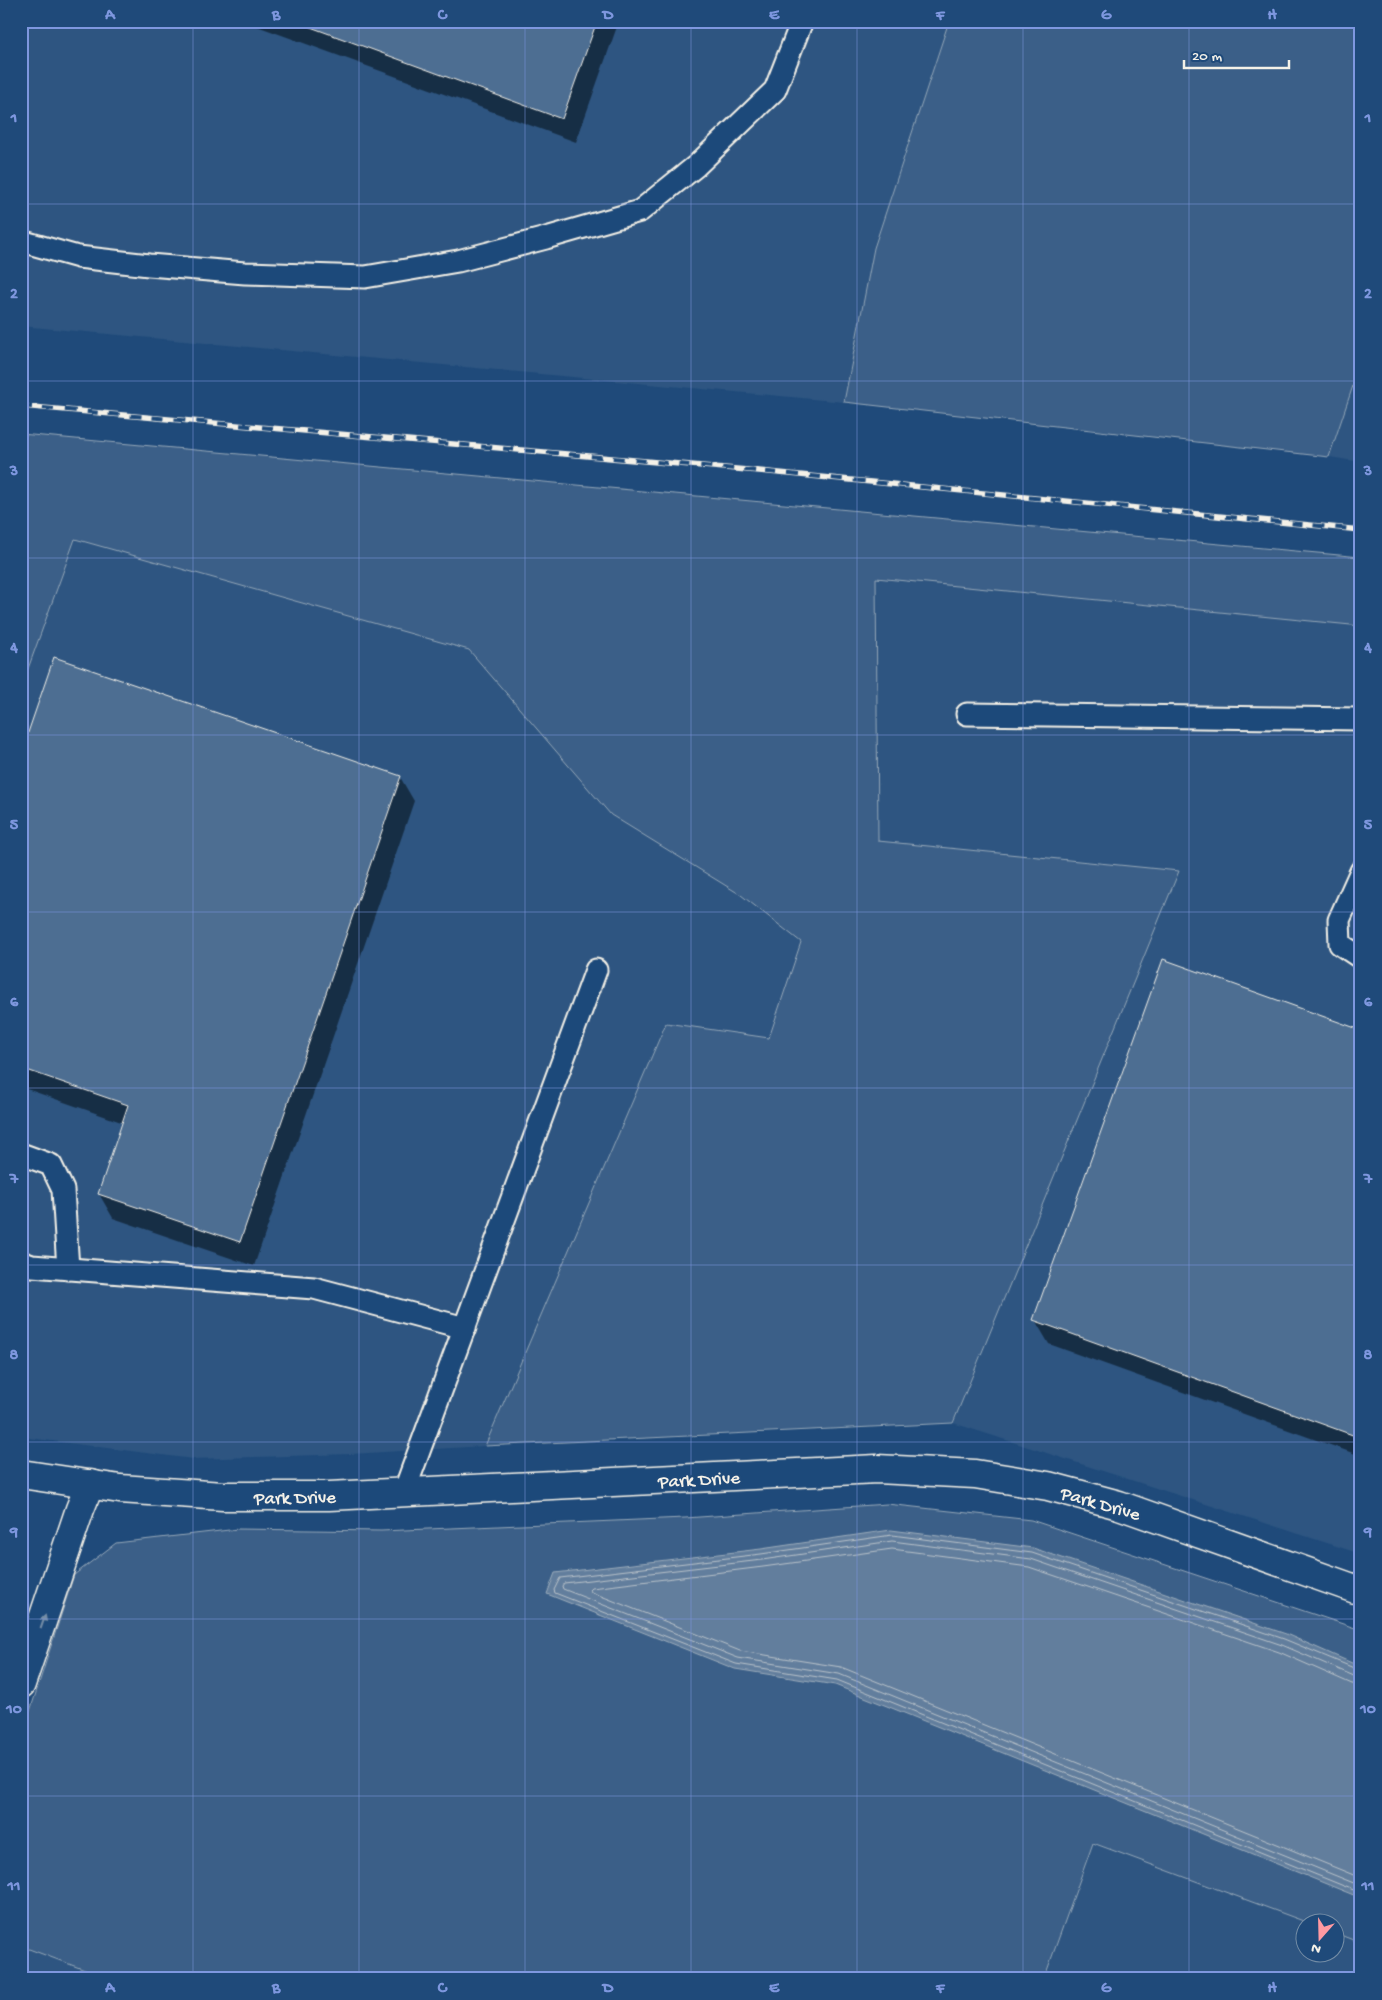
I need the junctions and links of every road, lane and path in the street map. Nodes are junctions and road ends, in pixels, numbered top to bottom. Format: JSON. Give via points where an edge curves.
{"nodes":[{"id":1,"x":802,"y":21,"type":"edge"},
{"id":2,"x":21,"y":241,"type":"edge"},
{"id":3,"x":967,"y":714,"type":"dead end"},
{"id":4,"x":1361,"y":719,"type":"edge"},
{"id":5,"x":1361,"y":872,"type":"edge"},
{"id":6,"x":1361,"y":958,"type":"edge"},
{"id":7,"x":596,"y":970,"type":"dead end"},
{"id":8,"x":21,"y":1154,"type":"edge"},
{"id":9,"x":21,"y":1262,"type":"edge"},
{"id":10,"x":68,"y":1269,"type":"junction"},
{"id":11,"x":465,"y":1328,"type":"junction"},
{"id":12,"x":21,"y":1474,"type":"edge"},
{"id":13,"x":90,"y":1484,"type":"junction"},
{"id":14,"x":404,"y":1492,"type":"junction"},
{"id":15,"x":1361,"y":1591,"type":"edge"},
{"id":16,"x":21,"y":1684,"type":"edge"}],
"edges":[{"from":1,"to":2,"type":"lane","via":[[774,90],[696,166],[640,211],[546,238],[458,260],[365,277],[245,273],[149,265],[78,257]]},
{"from":3,"to":4,"type":"lane"},
{"from":5,"to":6,"type":"lane","via":[[1339,920],[1340,944]]},
{"from":7,"to":11,"type":"lane"},
{"from":8,"to":10,"type":"lane","via":[[51,1166],[63,1190]]},
{"from":9,"to":10,"type":"lane"},
{"from":10,"to":11,"type":"lane","via":[[314,1288]]},
{"from":11,"to":14,"type":"lane"},
{"from":12,"to":13,"type":"street","name":"Park Drive"},
{"from":13,"to":14,"type":"street","name":"Park Drive","via":[[222,1496]]},
{"from":16,"to":13,"type":"street","one_way":true},
{"from":14,"to":15,"type":"street","name":"Park Drive","via":[[877,1469],[975,1474],[1048,1486],[1119,1505]]}]}
